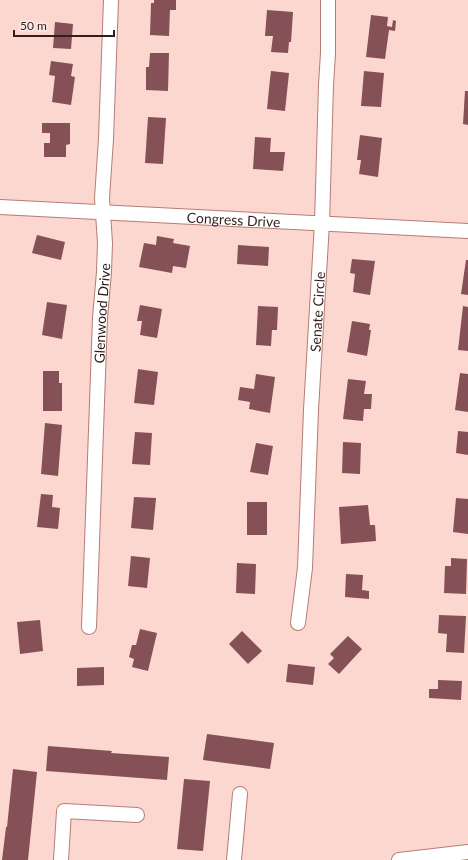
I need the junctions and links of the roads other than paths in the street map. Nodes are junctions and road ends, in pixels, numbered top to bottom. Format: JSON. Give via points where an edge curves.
{"nodes":[{"id":1,"x":111,"y":0,"type":"edge"},
{"id":2,"x":328,"y":0,"type":"edge"},
{"id":3,"x":0,"y":207,"type":"edge"},
{"id":4,"x":104,"y":212,"type":"junction"},
{"id":5,"x":322,"y":223,"type":"junction"},
{"id":6,"x":468,"y":230,"type":"edge"},
{"id":7,"x":298,"y":623,"type":"dead end"},
{"id":8,"x":89,"y":626,"type":"dead end"},
{"id":9,"x":240,"y":794,"type":"dead end"},
{"id":10,"x":137,"y":814,"type":"dead end"},
{"id":11,"x":468,"y":852,"type":"edge"},
{"id":12,"x":62,"y":860,"type":"edge"},
{"id":13,"x":234,"y":860,"type":"edge"},
{"id":14,"x":399,"y":860,"type":"edge"}],
"edges":[{"from":1,"to":4,"type":"street","name":"Glenwood Drive","via":[[102,198]]},
{"from":2,"to":5,"type":"street","name":"Senate Circle"},
{"from":3,"to":4,"type":"street","name":"Congress Drive"},
{"from":4,"to":5,"type":"street","name":"Congress Drive"},
{"from":4,"to":8,"type":"street","name":"Glenwood Drive","via":[[104,272],[100,318]]},
{"from":5,"to":6,"type":"street","name":"Congress Drive"},
{"from":5,"to":7,"type":"street","name":"Senate Circle","via":[[305,568]]},
{"from":9,"to":13,"type":"street"},
{"from":10,"to":12,"type":"street","via":[[64,811]]},
{"from":11,"to":14,"type":"street"}]}
